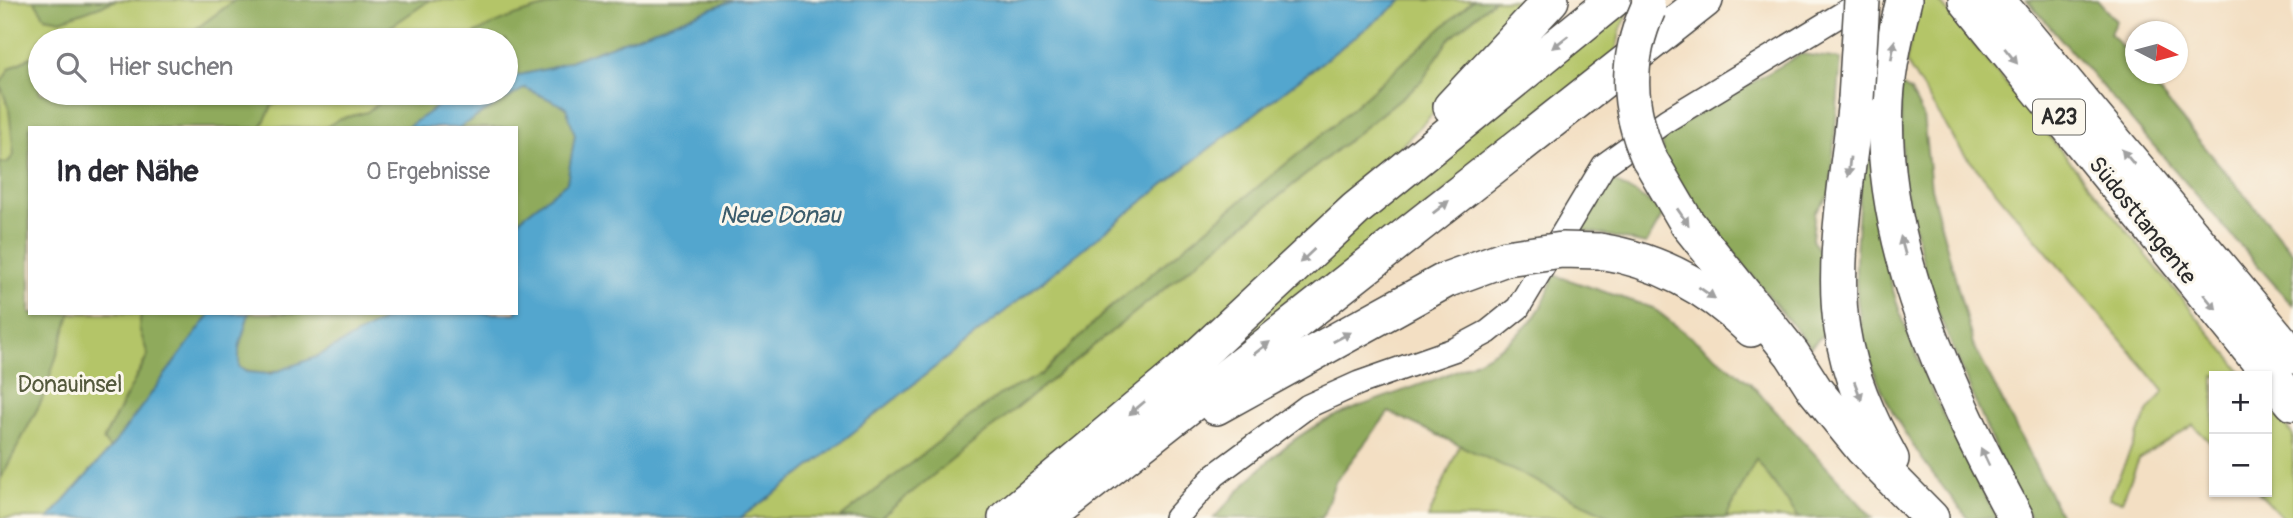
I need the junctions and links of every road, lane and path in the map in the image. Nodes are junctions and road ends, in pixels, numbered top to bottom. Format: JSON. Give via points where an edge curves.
{"nodes":[{"id":1,"x":1551,"y":0,"type":"edge"},
{"id":2,"x":1613,"y":0,"type":"edge"},
{"id":3,"x":1705,"y":0,"type":"edge"},
{"id":4,"x":1864,"y":0,"type":"edge"},
{"id":5,"x":1904,"y":0,"type":"edge"},
{"id":6,"x":1977,"y":1,"type":"edge"},
{"id":7,"x":1651,"y":5,"type":"edge"},
{"id":8,"x":1871,"y":100,"type":"junction"},
{"id":9,"x":1356,"y":209,"type":"junction"},
{"id":10,"x":2293,"y":356,"type":"edge"},
{"id":11,"x":1815,"y":390,"type":"junction"},
{"id":12,"x":2293,"y":403,"type":"edge"},
{"id":13,"x":1093,"y":481,"type":"junction"},
{"id":14,"x":1925,"y":511,"type":"edge"},
{"id":15,"x":1006,"y":518,"type":"edge"},
{"id":16,"x":1047,"y":518,"type":"edge"},
{"id":17,"x":1176,"y":518,"type":"edge"},
{"id":18,"x":2016,"y":518,"type":"edge"}],
"edges":[{"from":1,"to":9,"type":"highway"},
{"from":2,"to":9,"type":"highway","one_way":true},
{"from":13,"to":3,"type":"highway","one_way":true},
{"from":4,"to":8,"type":"highway","bridge":true},
{"from":4,"to":17,"type":"street","via":[[1656,127],[1604,165],[1518,308],[1488,332],[1456,349],[1308,406],[1215,475]]},
{"from":8,"to":5,"type":"highway","one_way":true},
{"from":10,"to":6,"type":"highway","name":"Südosttangente","number":"A23","one_way":true},
{"from":6,"to":12,"type":"highway","name":"Südosttangente","number":"A23","one_way":true},
{"from":7,"to":11,"type":"highway","one_way":true,"bridge":true,"via":[[1635,44],[1630,79],[1634,116],[1649,159],[1687,223],[1792,354]]},
{"from":8,"to":14,"type":"highway","one_way":true,"via":[[1839,276],[1841,327],[1864,406]]},
{"from":18,"to":8,"type":"highway","one_way":true,"via":[[1959,402],[1910,272]]},
{"from":9,"to":15,"type":"highway","one_way":true,"via":[[1182,371]]},
{"from":13,"to":11,"type":"highway","one_way":true,"bridge":true,"via":[[1234,395],[1446,281],[1506,258],[1562,250],[1644,260],[1695,285],[1743,321]]},
{"from":11,"to":14,"type":"highway","via":[[1863,449]]},
{"from":13,"to":16,"type":"highway"}]}
